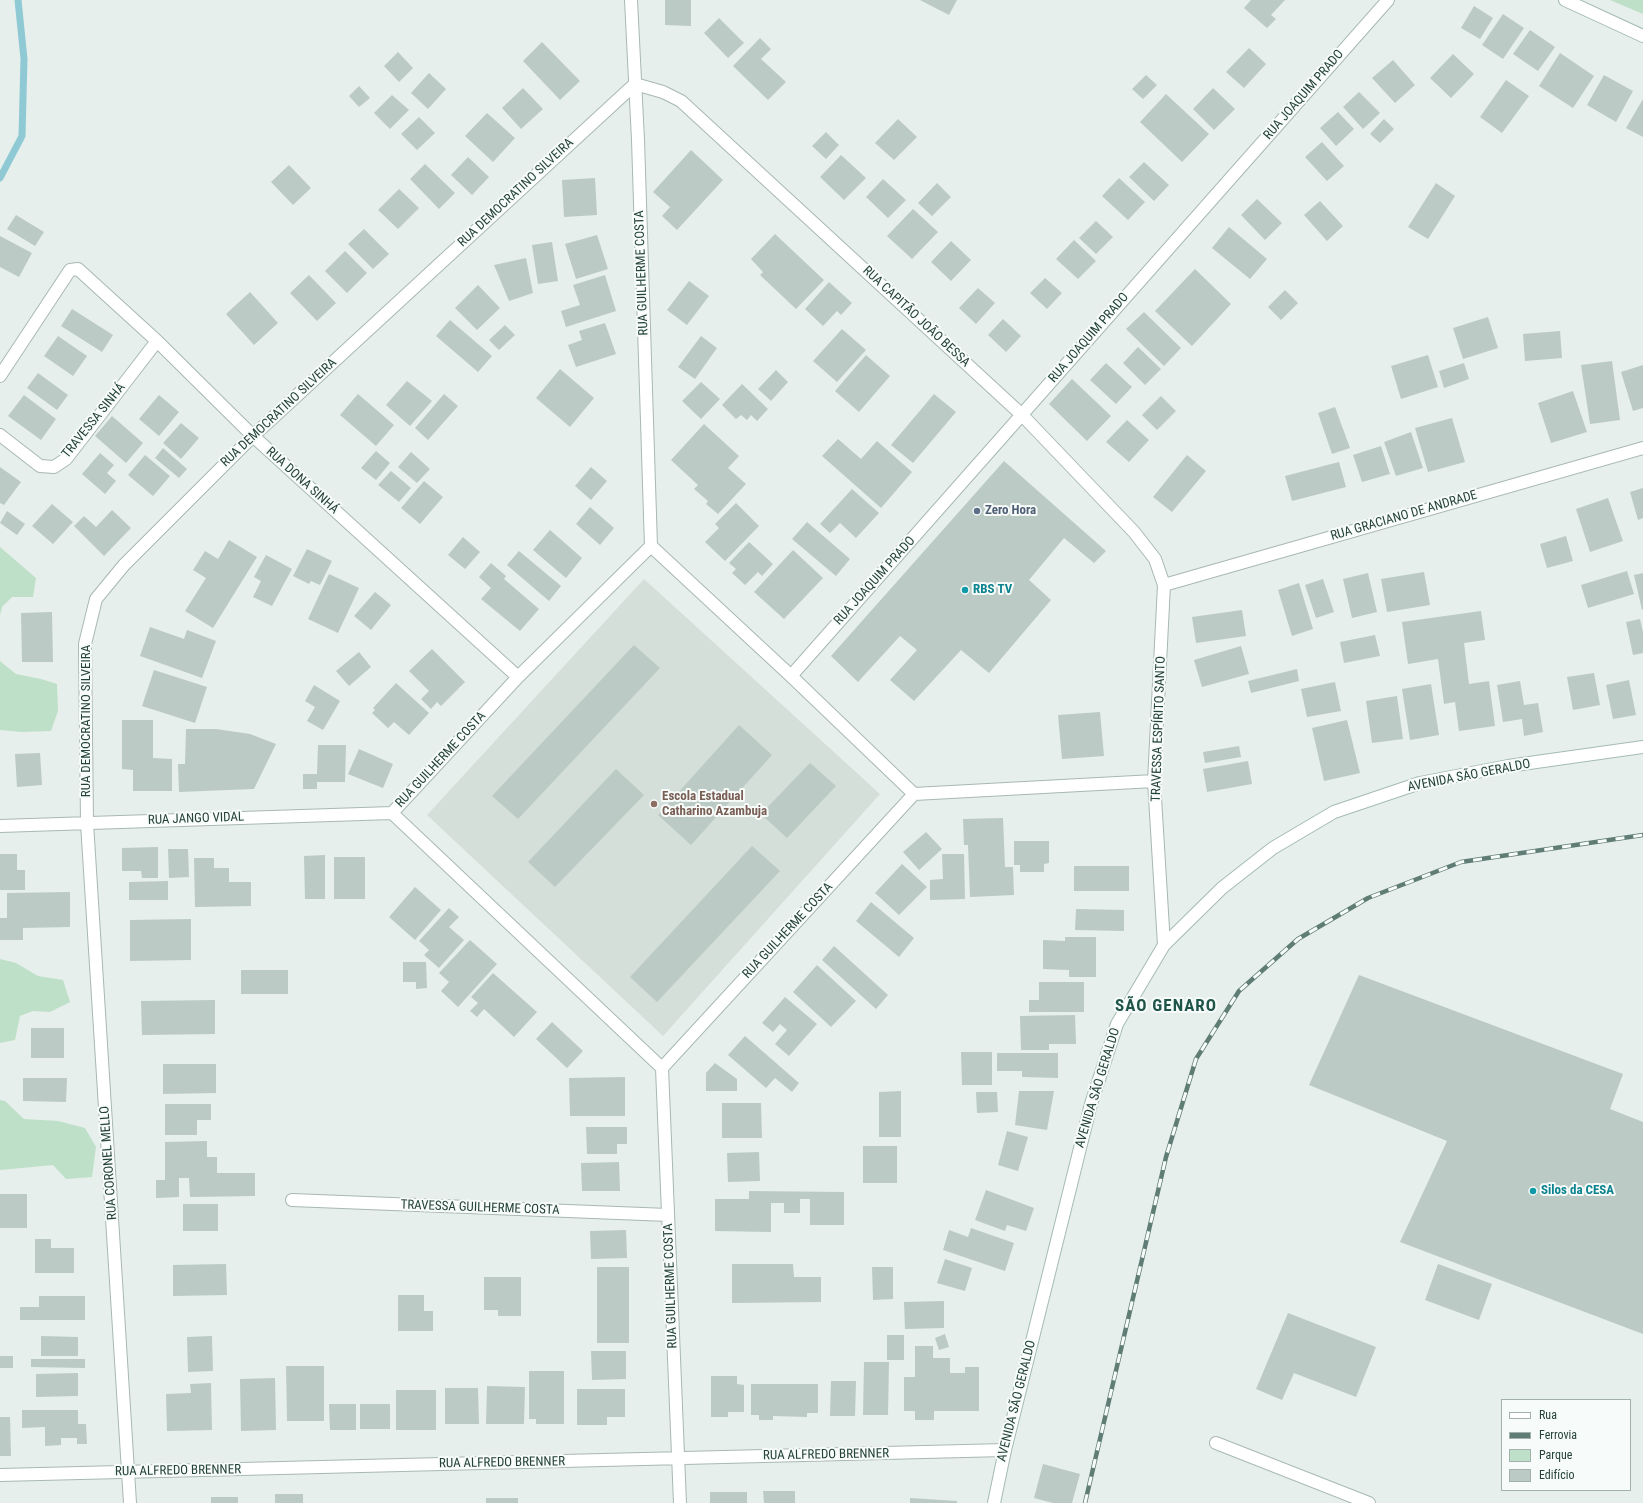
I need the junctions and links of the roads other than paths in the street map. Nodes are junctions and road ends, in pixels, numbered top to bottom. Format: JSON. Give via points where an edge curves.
{"nodes":[{"id":1,"x":631,"y":0,"type":"edge"},
{"id":2,"x":1388,"y":0,"type":"edge"},
{"id":3,"x":1566,"y":0,"type":"edge"},
{"id":4,"x":1643,"y":36,"type":"edge"},
{"id":5,"x":635,"y":84,"type":"junction"},
{"id":6,"x":157,"y":341,"type":"junction"},
{"id":7,"x":0,"y":376,"type":"edge"},
{"id":8,"x":1022,"y":415,"type":"junction"},
{"id":9,"x":0,"y":435,"type":"edge"},
{"id":10,"x":253,"y":436,"type":"junction"},
{"id":11,"x":1643,"y":448,"type":"edge"},
{"id":12,"x":651,"y":546,"type":"junction"},
{"id":13,"x":1164,"y":585,"type":"junction"},
{"id":14,"x":791,"y":676,"type":"junction"},
{"id":15,"x":518,"y":677,"type":"junction"},
{"id":16,"x":1643,"y":746,"type":"edge"},
{"id":17,"x":1154,"y":781,"type":"junction"},
{"id":18,"x":914,"y":794,"type":"junction"},
{"id":19,"x":392,"y":813,"type":"junction"},
{"id":20,"x":87,"y":823,"type":"junction"},
{"id":21,"x":0,"y":826,"type":"edge"},
{"id":22,"x":1164,"y":945,"type":"junction"},
{"id":23,"x":662,"y":1068,"type":"junction"},
{"id":24,"x":292,"y":1200,"type":"dead end"},
{"id":25,"x":668,"y":1215,"type":"junction"},
{"id":26,"x":1216,"y":1443,"type":"dead end"},
{"id":27,"x":1005,"y":1450,"type":"junction"},
{"id":28,"x":679,"y":1458,"type":"junction"},
{"id":29,"x":129,"y":1472,"type":"junction"},
{"id":30,"x":0,"y":1475,"type":"edge"},
{"id":31,"x":130,"y":1503,"type":"edge"},
{"id":32,"x":680,"y":1503,"type":"edge"},
{"id":33,"x":994,"y":1503,"type":"edge"},
{"id":34,"x":1369,"y":1503,"type":"edge"}],
"edges":[{"from":1,"to":5,"type":"street","name":"RUA GUILHERME COSTA"},
{"from":2,"to":8,"type":"street","name":"RUA JOAQUIM PRADO"},
{"from":3,"to":4,"type":"street"},
{"from":5,"to":8,"type":"street","name":"RUA CAPITÃO JOÃO BESSA","via":[[663,92],[681,101]]},
{"from":5,"to":10,"type":"street","name":"RUA DEMOCRATINO SILVEIRA"},
{"from":5,"to":12,"type":"street","name":"RUA GUILHERME COSTA"},
{"from":6,"to":7,"type":"street","name":"RUA DONA SINHÁ","via":[[78,269],[70,270]]},
{"from":6,"to":9,"type":"street","name":"TRAVESSA SINHÁ","via":[[66,459],[54,467],[40,466]]},
{"from":6,"to":10,"type":"street","name":"RUA DONA SINHÁ"},
{"from":8,"to":13,"type":"street","name":"RUA CAPITÃO JOÃO BESSA","via":[[1134,532],[1155,559]]},
{"from":8,"to":14,"type":"street","name":"RUA JOAQUIM PRADO"},
{"from":10,"to":15,"type":"street","name":"RUA DONA SINHÁ"},
{"from":10,"to":20,"type":"street","name":"RUA DEMOCRATINO SILVEIRA","via":[[124,565],[96,600],[85,644]]},
{"from":11,"to":13,"type":"street","name":"RUA GRACIANO DE ANDRADE"},
{"from":12,"to":14,"type":"street"},
{"from":12,"to":15,"type":"street","name":"RUA GUILHERME COSTA"},
{"from":13,"to":17,"type":"street","name":"TRAVESSA ESPÍRITO SANTO"},
{"from":14,"to":18,"type":"street"},
{"from":15,"to":19,"type":"street","name":"RUA GUILHERME COSTA"},
{"from":16,"to":22,"type":"street","name":"AVENIDA SÃO GERALDO","via":[[1508,766],[1420,783],[1334,812],[1273,848],[1222,888]]},
{"from":17,"to":18,"type":"street"},
{"from":17,"to":22,"type":"street","name":"TRAVESSA ESPÍRITO SANTO"},
{"from":18,"to":23,"type":"street","name":"RUA GUILHERME COSTA"},
{"from":19,"to":20,"type":"street","name":"RUA JANGO VIDAL"},
{"from":19,"to":23,"type":"street","name":"RUA GUILHERME COSTA"},
{"from":20,"to":21,"type":"street","name":"RUA JANGO VIDAL"},
{"from":20,"to":29,"type":"street","name":"RUA CORONEL MELLO"},
{"from":22,"to":27,"type":"street","name":"AVENIDA SÃO GERALDO","via":[[1117,1024],[1091,1104]]},
{"from":23,"to":25,"type":"street","name":"RUA GUILHERME COSTA"},
{"from":24,"to":25,"type":"street","name":"TRAVESSA GUILHERME COSTA"},
{"from":25,"to":28,"type":"street","name":"RUA GUILHERME COSTA"},
{"from":26,"to":34,"type":"street"},
{"from":27,"to":28,"type":"street","name":"RUA ALFREDO BRENNER"},
{"from":27,"to":33,"type":"street","name":"AVENIDA SÃO GERALDO"},
{"from":28,"to":29,"type":"street","name":"RUA ALFREDO BRENNER"},
{"from":28,"to":32,"type":"street","name":"RUA GUILHERME COSTA"},
{"from":29,"to":30,"type":"street","name":"RUA ALFREDO BRENNER"},
{"from":29,"to":31,"type":"street","name":"RUA CORONEL MELLO"}]}
